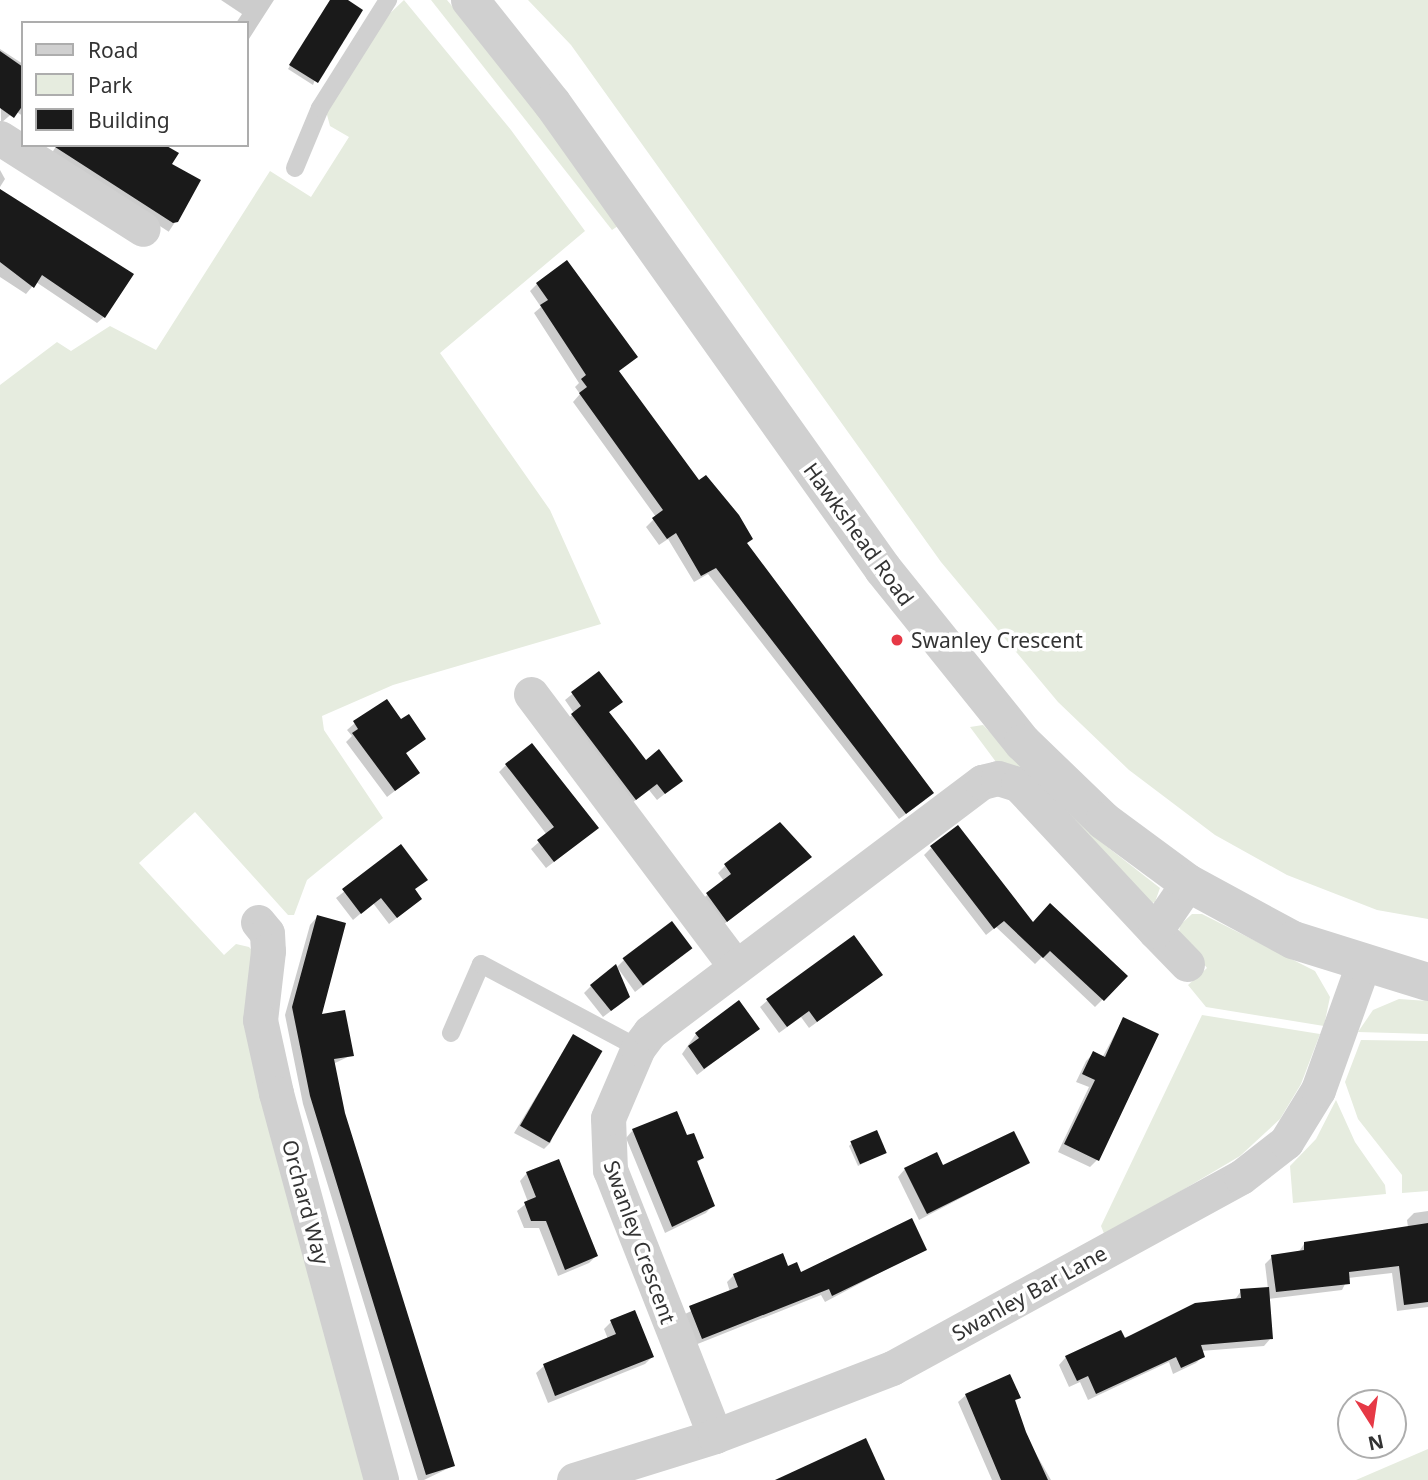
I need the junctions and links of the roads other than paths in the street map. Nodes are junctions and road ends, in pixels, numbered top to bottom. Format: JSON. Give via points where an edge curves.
{"nodes":[{"id":1,"x":388,"y":0,"type":"edge"},
{"id":2,"x":470,"y":0,"type":"edge"},
{"id":3,"x":0,"y":138,"type":"edge"},
{"id":4,"x":295,"y":168,"type":"dead end"},
{"id":5,"x":143,"y":229,"type":"dead end"},
{"id":6,"x":531,"y":694,"type":"dead end"},
{"id":7,"x":1188,"y":883,"type":"junction"},
{"id":8,"x":258,"y":922,"type":"dead end"},
{"id":9,"x":1154,"y":931,"type":"junction"},
{"id":10,"x":1187,"y":964,"type":"dead end"},
{"id":11,"x":1363,"y":964,"type":"junction"},
{"id":12,"x":736,"y":967,"type":"junction"},
{"id":13,"x":1428,"y":982,"type":"edge"},
{"id":14,"x":451,"y":1033,"type":"dead end"},
{"id":15,"x":638,"y":1048,"type":"junction"},
{"id":16,"x":715,"y":1436,"type":"junction"},
{"id":17,"x":381,"y":1480,"type":"edge"},
{"id":18,"x":574,"y":1480,"type":"edge"}],
"edges":[{"from":1,"to":4,"type":"lane","via":[[320,108]]},
{"from":2,"to":7,"type":"street","name":"Hawkshead Road","via":[[552,103],[945,650],[1023,743],[1104,821]]},
{"from":3,"to":5,"type":"street"},
{"from":6,"to":12,"type":"street"},
{"from":7,"to":9,"type":"street"},
{"from":7,"to":11,"type":"street","name":"Hawkshead Road","via":[[1293,940]]},
{"from":8,"to":17,"type":"street","name":"Orchard Way","via":[[267,933],[268,951],[260,1020],[276,1093]]},
{"from":9,"to":10,"type":"street","name":"Swanley Crescent"},
{"from":9,"to":12,"type":"street","name":"Swanley Crescent","via":[[1018,784],[998,778],[982,782]]},
{"from":11,"to":13,"type":"street","name":"Hawkshead Road"},
{"from":11,"to":16,"type":"street","name":"Swanley Bar Lane","via":[[1318,1090],[1286,1142],[1241,1177],[892,1368]]},
{"from":12,"to":15,"type":"street","name":"Swanley Crescent","via":[[650,1032]]},
{"from":14,"to":15,"type":"lane","via":[[481,964]]},
{"from":15,"to":16,"type":"street","name":"Swanley Crescent","via":[[608,1118],[610,1170]]},
{"from":16,"to":18,"type":"street","name":"Swanley Bar Lane"}]}
